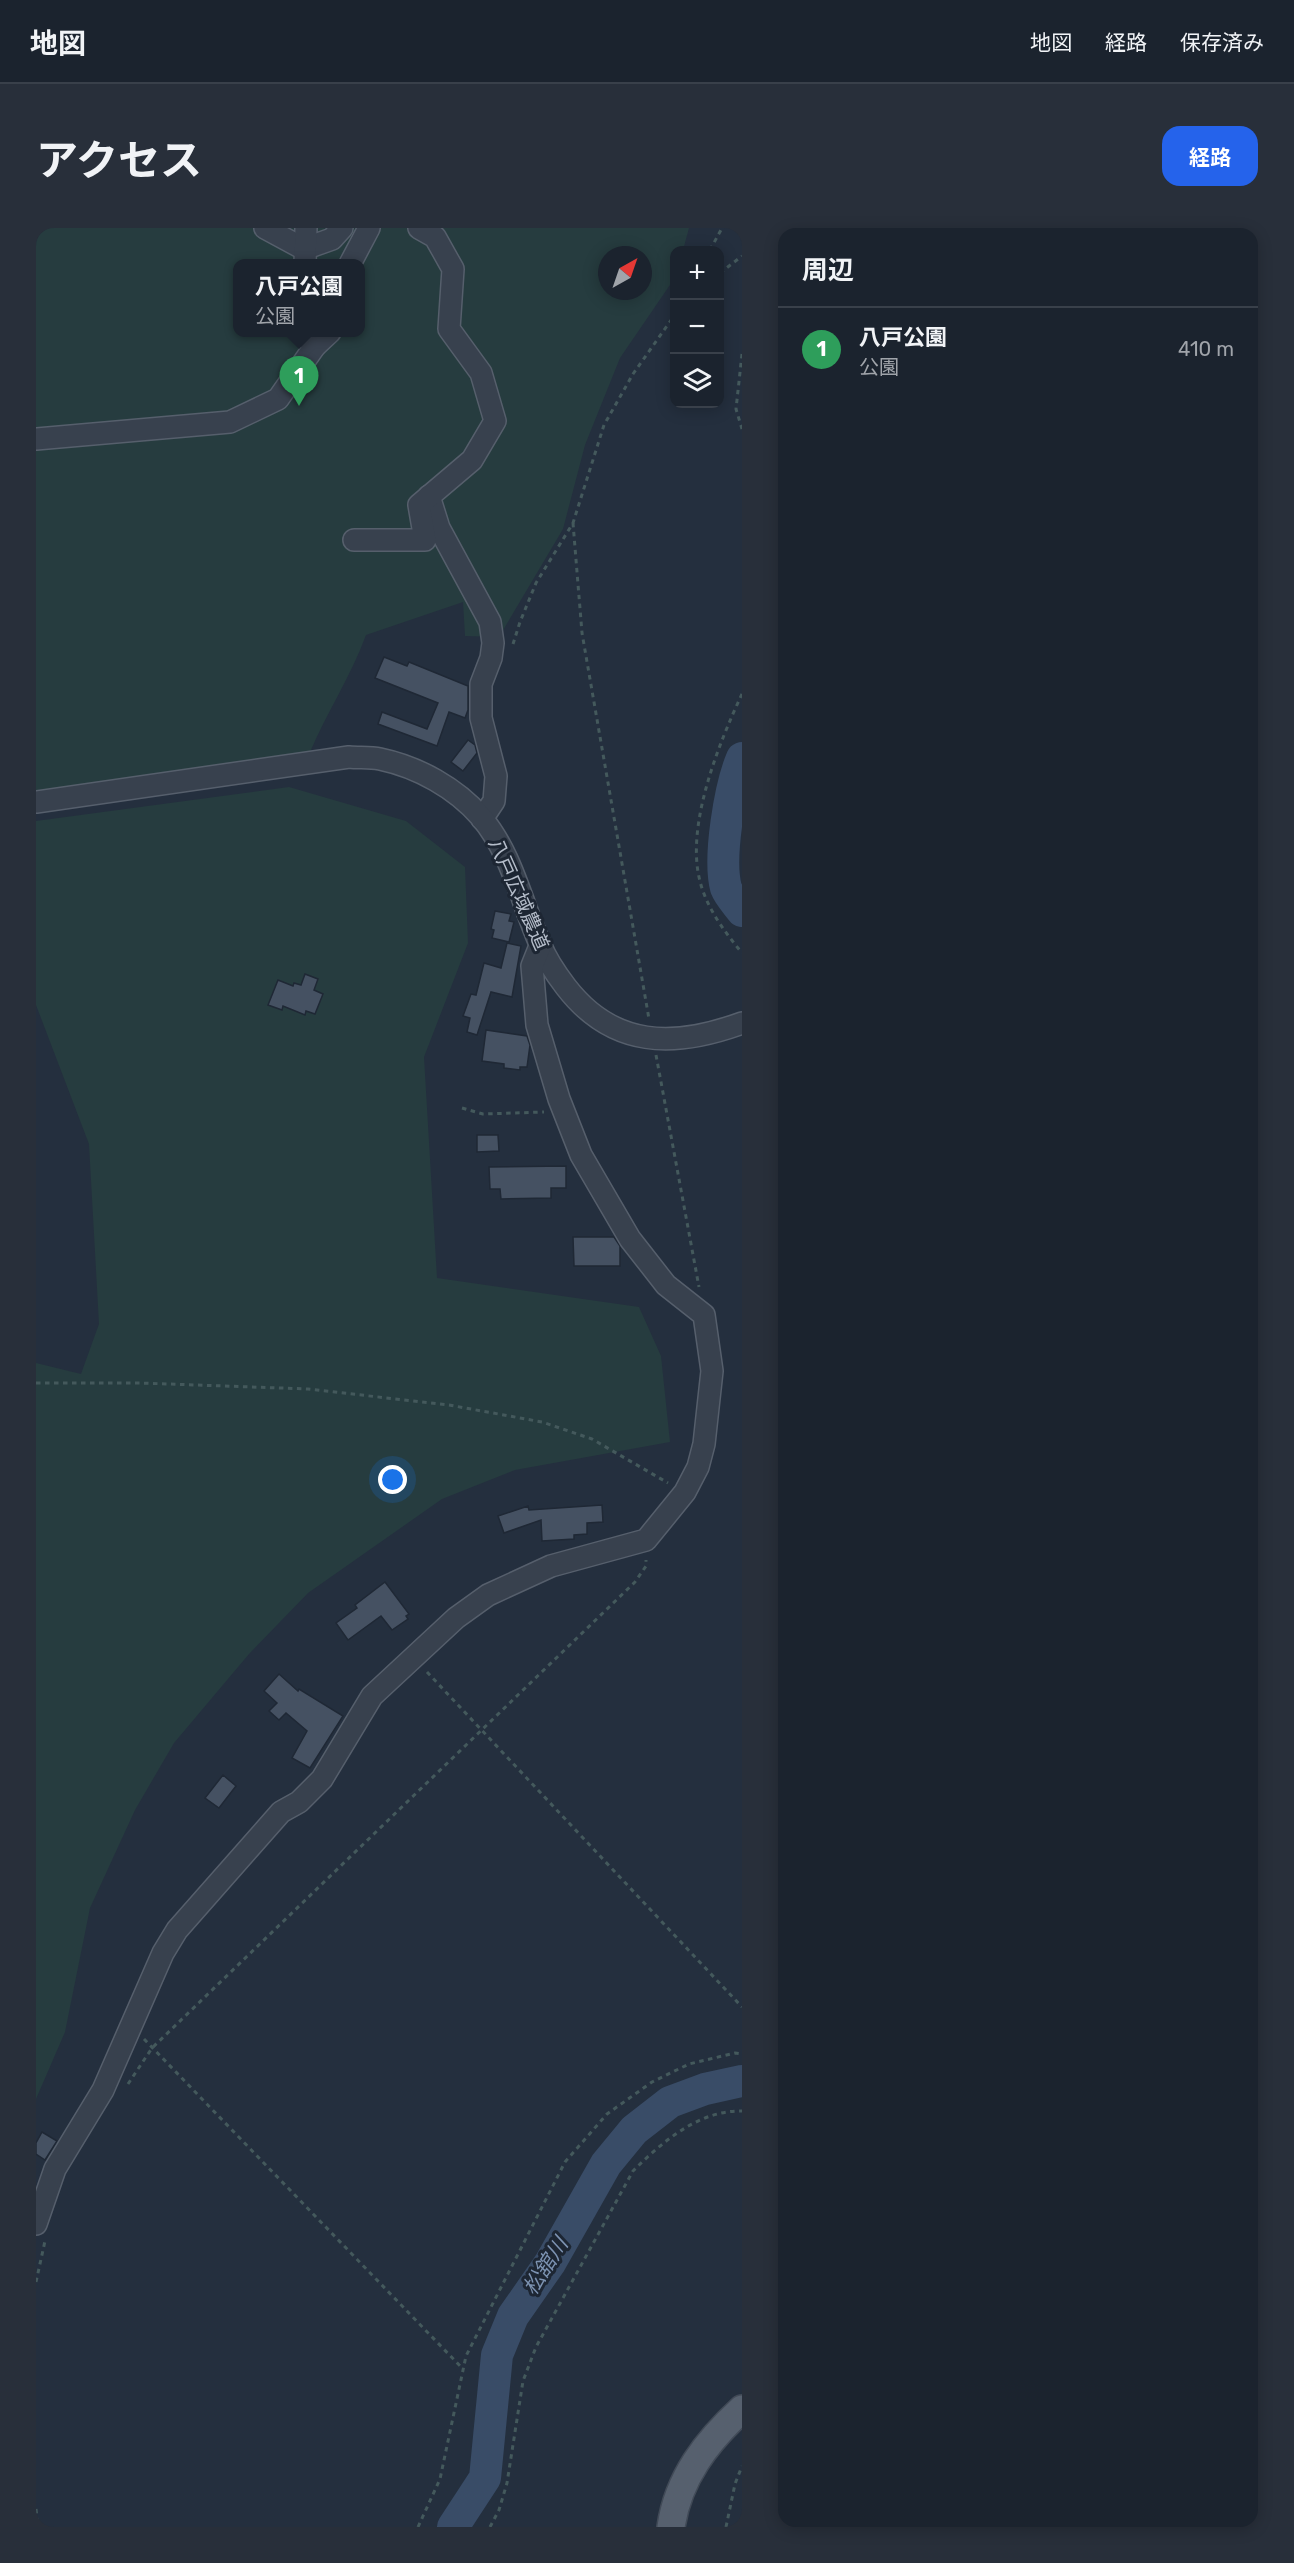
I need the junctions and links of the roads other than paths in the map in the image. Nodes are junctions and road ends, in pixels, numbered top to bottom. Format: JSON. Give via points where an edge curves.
{"nodes":[{"id":1,"x":265,"y":228,"type":"edge"},
{"id":2,"x":342,"y":228,"type":"edge"},
{"id":3,"x":369,"y":228,"type":"edge"},
{"id":4,"x":419,"y":228,"type":"edge"},
{"id":5,"x":305,"y":247,"type":"edge"},
{"id":6,"x":353,"y":259,"type":"edge"},
{"id":7,"x":316,"y":337,"type":"edge"},
{"id":8,"x":36,"y":439,"type":"edge"},
{"id":9,"x":429,"y":496,"type":"junction"},
{"id":10,"x":354,"y":540,"type":"dead end"},
{"id":11,"x":36,"y":802,"type":"edge"},
{"id":12,"x":482,"y":819,"type":"junction"},
{"id":13,"x":540,"y":946,"type":"junction"},
{"id":14,"x":742,"y":1023,"type":"edge"},
{"id":15,"x":42,"y":2229,"type":"edge"},
{"id":16,"x":742,"y":2409,"type":"edge"},
{"id":17,"x":671,"y":2527,"type":"edge"}],
"edges":[{"from":1,"to":5,"type":"street"},
{"from":2,"to":5,"type":"street","via":[[332,239]]},
{"from":3,"to":6,"type":"street"},
{"from":4,"to":9,"type":"street","via":[[435,237],[453,269],[449,328],[481,373],[495,421],[472,460]]},
{"from":7,"to":8,"type":"street","via":[[278,399],[230,422]]},
{"from":9,"to":10,"type":"street","via":[[419,505],[425,540]]},
{"from":9,"to":12,"type":"street","via":[[439,528],[490,622],[493,643],[481,684],[481,718],[496,776],[494,801]]},
{"from":11,"to":12,"type":"street","name":"八戸広域農道","via":[[348,758],[379,759],[438,782],[457,794]]},
{"from":12,"to":13,"type":"street","name":"八戸広域農道","via":[[510,864]]},
{"from":13,"to":14,"type":"street","name":"八戸広域農道","via":[[577,1001],[599,1021],[627,1032],[653,1039],[678,1039]]},
{"from":13,"to":15,"type":"street","via":[[532,966],[537,1025],[581,1155],[630,1239],[666,1285],[704,1315],[712,1371],[698,1467],[685,1492],[646,1540],[551,1566],[488,1595],[456,1618],[372,1696],[322,1779],[299,1802],[281,1812],[177,1930],[163,1953],[103,2090],[55,2169]]},
{"from":16,"to":17,"type":"main road","via":[[703,2449],[690,2470]]}]}
